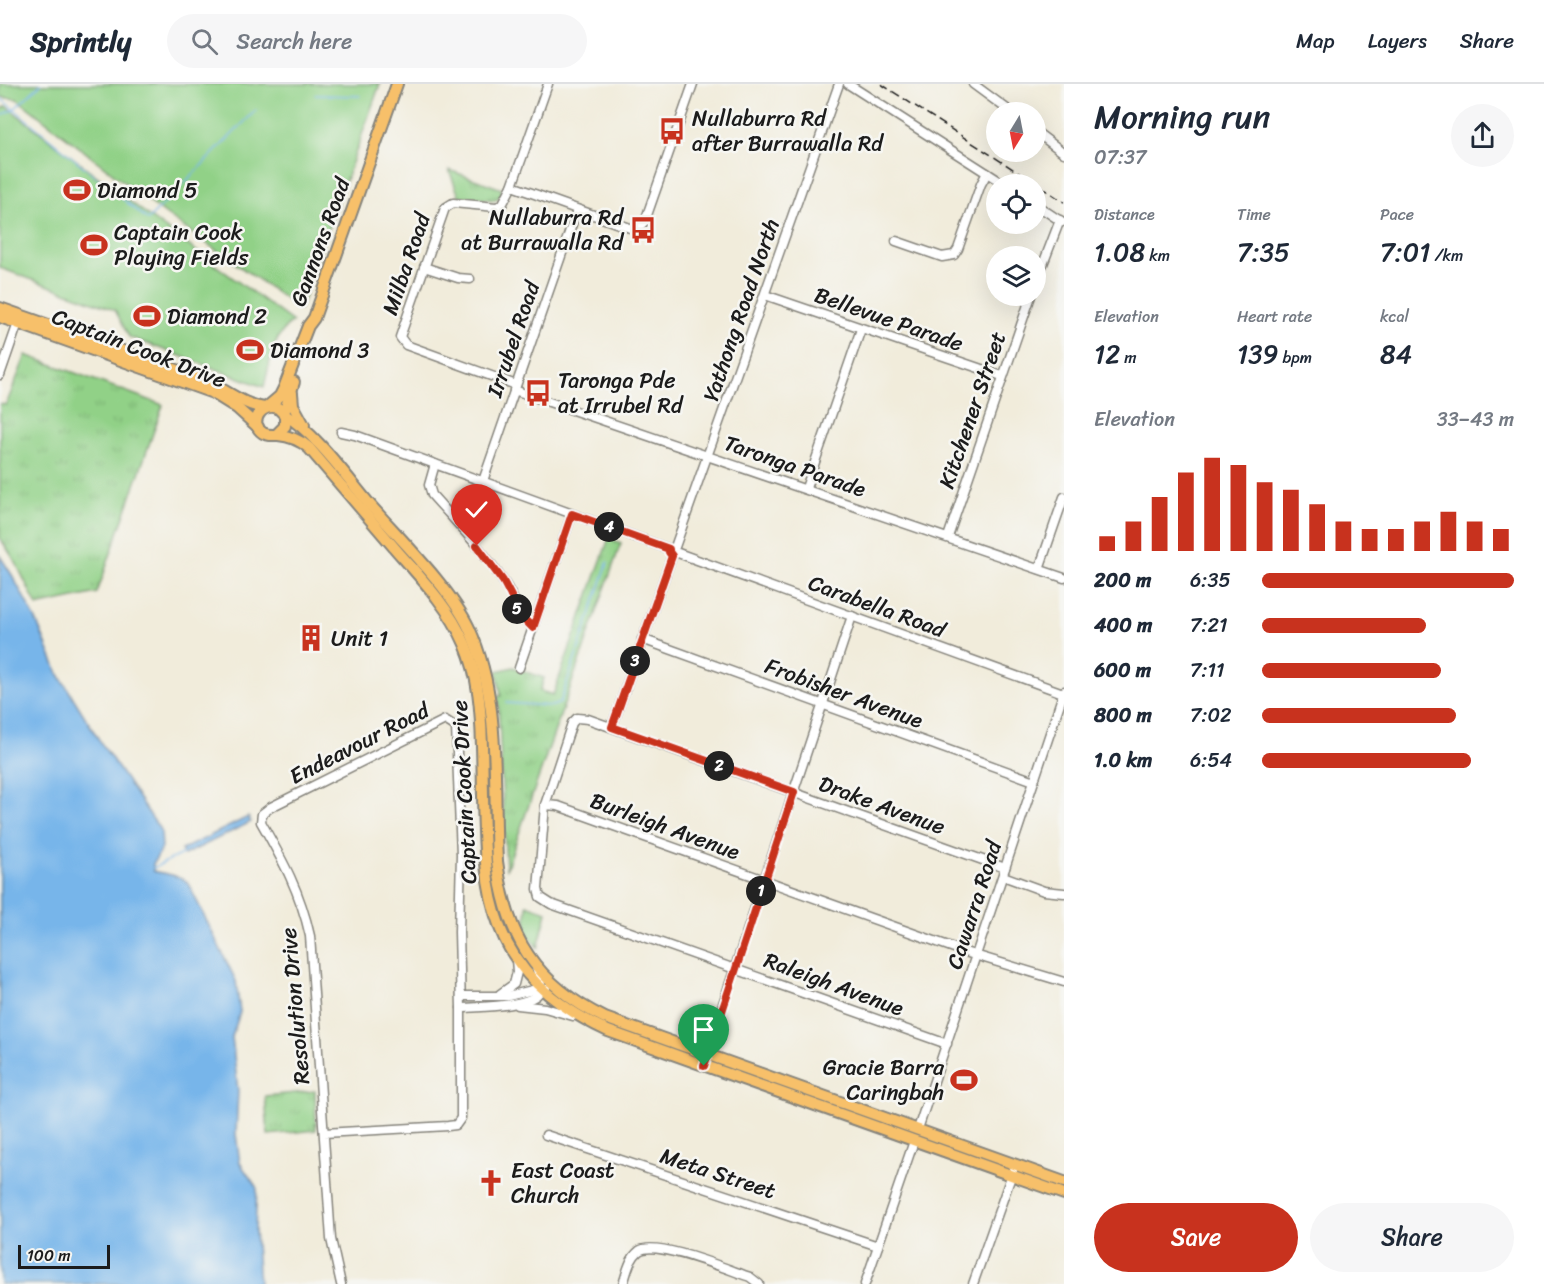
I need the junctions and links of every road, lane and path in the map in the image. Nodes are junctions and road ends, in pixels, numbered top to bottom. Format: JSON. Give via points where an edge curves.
{"nodes":[{"id":1,"x":397,"y":84,"type":"edge"},
{"id":2,"x":548,"y":84,"type":"edge"},
{"id":3,"x":693,"y":84,"type":"edge"},
{"id":4,"x":839,"y":84,"type":"edge"},
{"id":5,"x":848,"y":84,"type":"edge"},
{"id":6,"x":974,"y":84,"type":"edge"},
{"id":7,"x":998,"y":102,"type":"edge"},
{"id":8,"x":1046,"y":139,"type":"edge"},
{"id":9,"x":1064,"y":153,"type":"edge"},
{"id":10,"x":987,"y":173,"type":"joint"},
{"id":11,"x":512,"y":186,"type":"junction"},
{"id":12,"x":577,"y":210,"type":"junction"},
{"id":13,"x":1046,"y":211,"type":"edge"},
{"id":14,"x":1062,"y":221,"type":"edge"},
{"id":15,"x":896,"y":242,"type":"dead end"},
{"id":16,"x":1046,"y":259,"type":"edge"},
{"id":17,"x":424,"y":267,"type":"junction"},
{"id":18,"x":470,"y":279,"type":"dead end"},
{"id":19,"x":765,"y":295,"type":"junction"},
{"id":20,"x":1027,"y":306,"type":"edge"},
{"id":21,"x":0,"y":308,"type":"edge"},
{"id":22,"x":0,"y":317,"type":"edge"},
{"id":23,"x":314,"y":318,"type":"junction"},
{"id":24,"x":18,"y":323,"type":"junction"},
{"id":25,"x":861,"y":329,"type":"junction"},
{"id":26,"x":0,"y":375,"type":"edge"},
{"id":27,"x":1002,"y":376,"type":"junction"},
{"id":28,"x":293,"y":383,"type":"junction"},
{"id":29,"x":515,"y":387,"type":"junction"},
{"id":30,"x":266,"y":407,"type":"junction"},
{"id":31,"x":285,"y":414,"type":"junction"},
{"id":32,"x":258,"y":427,"type":"junction"},
{"id":33,"x":341,"y":432,"type":"dead end"},
{"id":34,"x":276,"y":435,"type":"junction"},
{"id":35,"x":316,"y":442,"type":"junction"},
{"id":36,"x":708,"y":456,"type":"junction"},
{"id":37,"x":435,"y":464,"type":"junction"},
{"id":38,"x":483,"y":481,"type":"junction"},
{"id":39,"x":806,"y":489,"type":"junction"},
{"id":40,"x":1064,"y":497,"type":"edge"},
{"id":41,"x":572,"y":514,"type":"junction"},
{"id":42,"x":948,"y":537,"type":"junction"},
{"id":43,"x":674,"y":551,"type":"junction"},
{"id":44,"x":1039,"y":569,"type":"junction"},
{"id":45,"x":1064,"y":578,"type":"edge"},
{"id":46,"x":852,"y":616,"type":"junction"},
{"id":47,"x":533,"y":628,"type":"junction"},
{"id":48,"x":642,"y":639,"type":"junction"},
{"id":49,"x":519,"y":668,"type":"dead end"},
{"id":50,"x":1064,"y":692,"type":"edge"},
{"id":51,"x":824,"y":704,"type":"junction"},
{"id":52,"x":612,"y":727,"type":"junction"},
{"id":53,"x":1034,"y":781,"type":"junction"},
{"id":54,"x":794,"y":792,"type":"junction"},
{"id":55,"x":545,"y":805,"type":"junction"},
{"id":56,"x":262,"y":814,"type":"joint"},
{"id":57,"x":1004,"y":872,"type":"junction"},
{"id":58,"x":765,"y":880,"type":"junction"},
{"id":59,"x":1064,"y":893,"type":"edge"},
{"id":60,"x":976,"y":955,"type":"junction"},
{"id":61,"x":516,"y":959,"type":"junction"},
{"id":62,"x":534,"y":964,"type":"junction"},
{"id":63,"x":735,"y":968,"type":"junction"},
{"id":64,"x":1064,"y":982,"type":"edge"},
{"id":65,"x":541,"y":988,"type":"junction"},
{"id":66,"x":461,"y":996,"type":"junction"},
{"id":67,"x":494,"y":997,"type":"junction"},
{"id":68,"x":509,"y":1004,"type":"junction"},
{"id":69,"x":461,"y":1008,"type":"junction"},
{"id":70,"x":585,"y":1015,"type":"junction"},
{"id":71,"x":946,"y":1044,"type":"junction"},
{"id":72,"x":705,"y":1061,"type":"junction"},
{"id":73,"x":918,"y":1129,"type":"junction"},
{"id":74,"x":324,"y":1132,"type":"junction"},
{"id":75,"x":546,"y":1135,"type":"dead end"},
{"id":76,"x":914,"y":1141,"type":"junction"},
{"id":77,"x":1014,"y":1170,"type":"junction"},
{"id":78,"x":1064,"y":1182,"type":"edge"},
{"id":79,"x":1064,"y":1194,"type":"edge"},
{"id":80,"x":878,"y":1246,"type":"junction"},
{"id":81,"x":341,"y":1284,"type":"edge"},
{"id":82,"x":623,"y":1284,"type":"edge"},
{"id":83,"x":759,"y":1284,"type":"edge"},
{"id":84,"x":866,"y":1284,"type":"edge"},
{"id":85,"x":973,"y":1284,"type":"edge"}],
"edges":[{"from":1,"to":23,"type":"main road","name":"Gannons Road"},
{"from":2,"to":11,"type":"street"},
{"from":3,"to":12,"type":"street","via":[[645,221],[638,228],[630,228]]},
{"from":4,"to":19,"type":"street","name":"Yathong Road North"},
{"from":5,"to":10,"type":"street"},
{"from":6,"to":7,"type":"street"},
{"from":8,"to":9,"type":"street"},
{"from":10,"to":15,"type":"street","via":[[954,255],[942,257]]},
{"from":11,"to":12,"type":"street"},
{"from":11,"to":17,"type":"street","name":"Milba Road","via":[[496,207],[453,203],[447,206]]},
{"from":12,"to":29,"type":"street","name":"Irrubel Road"},
{"from":13,"to":14,"type":"street"},
{"from":14,"to":16,"type":"street"},
{"from":17,"to":18,"type":"street"},
{"from":17,"to":29,"type":"street","name":"Milba Road","via":[[401,334],[403,344]]},
{"from":19,"to":25,"type":"street","name":"Bellevue Parade"},
{"from":19,"to":36,"type":"street","name":"Yathong Road North"},
{"from":20,"to":27,"type":"street","name":"Kitchener Street"},
{"from":21,"to":30,"type":"main road","name":"Captain Cook Drive","via":[[207,381],[244,403]]},
{"from":22,"to":24,"type":"main road","name":"Captain Cook Drive"},
{"from":23,"to":28,"type":"main road"},
{"from":23,"to":30,"type":"main road","name":"Gannons Road","via":[[280,396]]},
{"from":24,"to":26,"type":"street"},
{"from":24,"to":32,"type":"main road","name":"Captain Cook Drive","via":[[213,393]]},
{"from":25,"to":27,"type":"street","name":"Bellevue Parade"},
{"from":25,"to":39,"type":"street"},
{"from":27,"to":42,"type":"street","name":"Kitchener Street"},
{"from":28,"to":31,"type":"main road"},
{"from":28,"to":35,"type":"main road","via":[[293,405]]},
{"from":29,"to":36,"type":"street","name":"Taronga Parade"},
{"from":29,"to":38,"type":"street","name":"Irrubel Road"},
{"from":30,"to":31,"type":"main road","via":[[275,406]]},
{"from":30,"to":32,"type":"main road","via":[[258,416]]},
{"from":31,"to":34,"type":"main road","via":[[285,426]]},
{"from":31,"to":35,"type":"main road","name":"Captain Cook Drive"},
{"from":32,"to":34,"type":"main road","via":[[266,434]]},
{"from":33,"to":37,"type":"street","name":"Carabella Road"},
{"from":34,"to":61,"type":"main road","name":"Captain Cook Drive","via":[[293,438],[309,448],[435,595],[464,642],[475,674],[481,711],[484,849],[489,893]]},
{"from":35,"to":62,"type":"main road","name":"Captain Cook Drive","via":[[440,585],[468,626],[486,678],[491,707],[500,884],[513,929]]},
{"from":36,"to":39,"type":"street","name":"Taronga Parade"},
{"from":36,"to":43,"type":"street","name":"Yathong Road North"},
{"from":37,"to":38,"type":"street","name":"Carabella Road"},
{"from":37,"to":47,"type":"street","via":[[429,485],[432,495],[480,550]]},
{"from":38,"to":41,"type":"street","name":"Carabella Road"},
{"from":39,"to":42,"type":"street","name":"Taronga Parade"},
{"from":40,"to":44,"type":"street"},
{"from":41,"to":43,"type":"street","name":"Carabella Road"},
{"from":41,"to":47,"type":"street"},
{"from":42,"to":44,"type":"street","name":"Taronga Parade"},
{"from":43,"to":46,"type":"street","name":"Carabella Road"},
{"from":43,"to":48,"type":"street","name":"Yathong Road North"},
{"from":44,"to":45,"type":"street","name":"Taronga Parade"},
{"from":46,"to":50,"type":"street","name":"Carabella Road"},
{"from":46,"to":51,"type":"street"},
{"from":47,"to":49,"type":"street"},
{"from":48,"to":51,"type":"street","name":"Frobisher Avenue"},
{"from":48,"to":52,"type":"street","name":"Yathong Road North"},
{"from":50,"to":53,"type":"street","name":"Cawarra Road"},
{"from":51,"to":53,"type":"street","name":"Frobisher Avenue"},
{"from":51,"to":54,"type":"street"},
{"from":52,"to":54,"type":"street","name":"Drake Avenue"},
{"from":52,"to":55,"type":"street","name":"Drake Avenue","via":[[576,718]]},
{"from":53,"to":57,"type":"street","name":"Cawarra Road"},
{"from":54,"to":57,"type":"street","name":"Drake Avenue"},
{"from":54,"to":58,"type":"street"},
{"from":55,"to":58,"type":"street","name":"Burleigh Avenue","via":[[558,806]]},
{"from":55,"to":63,"type":"street","name":"Raleigh Avenue","via":[[540,897]]},
{"from":56,"to":66,"type":"street","name":"Endeavour Road","via":[[445,720],[452,722],[459,751]]},
{"from":56,"to":74,"type":"street","name":"Resolution Drive","via":[[261,822],[304,907],[310,936]]},
{"from":57,"to":59,"type":"street","name":"Drake Avenue","via":[[1044,891]]},
{"from":57,"to":60,"type":"street","name":"Cawarra Road"},
{"from":58,"to":60,"type":"street","name":"Burleigh Avenue"},
{"from":58,"to":63,"type":"street"},
{"from":60,"to":64,"type":"street","name":"Burleigh Avenue"},
{"from":60,"to":71,"type":"street","name":"Cawarra Road"},
{"from":61,"to":65,"type":"main road","name":"Captain Cook Drive"},
{"from":61,"to":67,"type":"street","via":[[514,984]]},
{"from":62,"to":65,"type":"street"},
{"from":62,"to":70,"type":"main road","name":"Captain Cook Drive"},
{"from":63,"to":71,"type":"street","name":"Raleigh Avenue"},
{"from":63,"to":72,"type":"street"},
{"from":65,"to":67,"type":"street"},
{"from":65,"to":68,"type":"street","via":[[531,999]]},
{"from":65,"to":70,"type":"main road","name":"Captain Cook Drive","via":[[556,1001]]},
{"from":66,"to":67,"type":"street"},
{"from":66,"to":69,"type":"street","name":"Endeavour Road"},
{"from":68,"to":69,"type":"street"},
{"from":68,"to":70,"type":"street"},
{"from":69,"to":74,"type":"street","name":"Endeavour Road","via":[[462,1099],[461,1118],[456,1125]]},
{"from":70,"to":72,"type":"main road","name":"Captain Cook Drive","via":[[605,1018]]},
{"from":71,"to":73,"type":"street","name":"Cawarra Road"},
{"from":72,"to":73,"type":"main road","name":"Captain Cook Drive"},
{"from":72,"to":76,"type":"main road","name":"Captain Cook Drive"},
{"from":73,"to":76,"type":"main road"},
{"from":73,"to":77,"type":"main road","name":"Captain Cook Drive"},
{"from":74,"to":81,"type":"street","name":"Resolution Drive","via":[[331,1239]]},
{"from":75,"to":80,"type":"street","name":"Meta Street"},
{"from":76,"to":77,"type":"main road","name":"Captain Cook Drive"},
{"from":76,"to":80,"type":"street"},
{"from":77,"to":78,"type":"main road","name":"Captain Cook Drive"},
{"from":77,"to":79,"type":"main road","name":"Captain Cook Drive"},
{"from":77,"to":85,"type":"street"},
{"from":80,"to":84,"type":"street"},
{"from":82,"to":83,"type":"street","via":[[631,1261],[640,1250],[653,1247],[750,1277]]}]}
